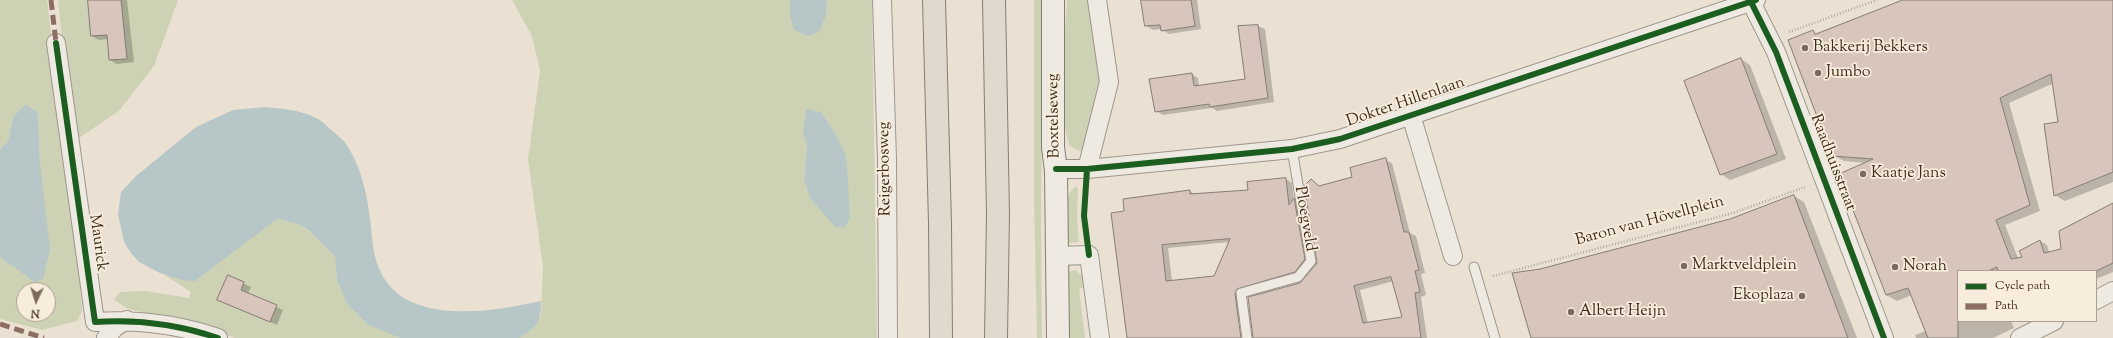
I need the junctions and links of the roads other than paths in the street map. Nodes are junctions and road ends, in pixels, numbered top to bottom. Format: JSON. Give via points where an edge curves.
{"nodes":[{"id":1,"x":882,"y":0,"type":"edge"},
{"id":2,"x":934,"y":0,"type":"edge"},
{"id":3,"x":994,"y":0,"type":"edge"},
{"id":4,"x":1052,"y":0,"type":"edge"},
{"id":5,"x":1097,"y":0,"type":"edge"},
{"id":6,"x":1752,"y":1,"type":"edge"},
{"id":7,"x":56,"y":43,"type":"dead end"},
{"id":8,"x":1411,"y":115,"type":"junction"},
{"id":9,"x":1292,"y":149,"type":"junction"},
{"id":10,"x":1056,"y":169,"type":"junction"},
{"id":11,"x":1087,"y":169,"type":"junction"},
{"id":12,"x":1056,"y":256,"type":"junction"},
{"id":13,"x":1453,"y":256,"type":"dead end"},
{"id":14,"x":1474,"y":267,"type":"dead end"},
{"id":15,"x":2113,"y":291,"type":"edge"},
{"id":16,"x":2097,"y":299,"type":"edge"},
{"id":17,"x":127,"y":320,"type":"junction"},
{"id":18,"x":2052,"y":322,"type":"edge"},
{"id":19,"x":106,"y":338,"type":"edge"},
{"id":20,"x":218,"y":338,"type":"edge"},
{"id":21,"x":888,"y":338,"type":"edge"},
{"id":22,"x":940,"y":338,"type":"edge"},
{"id":23,"x":996,"y":338,"type":"edge"},
{"id":24,"x":1058,"y":338,"type":"edge"},
{"id":25,"x":1100,"y":338,"type":"edge"},
{"id":26,"x":1247,"y":338,"type":"edge"},
{"id":27,"x":1494,"y":338,"type":"edge"},
{"id":28,"x":1884,"y":338,"type":"edge"},
{"id":29,"x":2020,"y":338,"type":"edge"}],
"edges":[{"from":1,"to":21,"type":"street","name":"Reigerbosweg","via":[[887,159]]},
{"from":2,"to":22,"type":"highway","via":[[940,215]]},
{"from":3,"to":23,"type":"highway","via":[[998,214]]},
{"from":4,"to":10,"type":"street","name":"Boxtelseweg","via":[[1053,147]]},
{"from":5,"to":11,"type":"street","name":"Boxtelseweg","via":[[1109,82]]},
{"from":6,"to":8,"type":"street","name":"Dokter Hillenlaan"},
{"from":6,"to":28,"type":"street","name":"Raadhuisstraat"},
{"from":7,"to":17,"type":"street","name":"Maurick","via":[[95,322]]},
{"from":8,"to":9,"type":"street","name":"Dokter Hillenlaan","via":[[1340,139]]},
{"from":8,"to":13,"type":"street"},
{"from":9,"to":11,"type":"street","name":"Dokter Hillenlaan"},
{"from":9,"to":26,"type":"lane","name":"Ploegveld","via":[[1311,261],[1298,277],[1241,292]]},
{"from":10,"to":11,"type":"street","name":"Dokter Hillenlaan"},
{"from":10,"to":12,"type":"street","name":"Boxtelseweg"},
{"from":12,"to":24,"type":"street","name":"Boxtelseweg"},
{"from":12,"to":25,"type":"street","via":[[1089,255]]},
{"from":14,"to":27,"type":"lane"},
{"from":15,"to":16,"type":"street"},
{"from":17,"to":19,"type":"street","via":[[115,327]]},
{"from":17,"to":20,"type":"street","name":"Maurick","via":[[148,321],[198,331]]},
{"from":18,"to":29,"type":"street"}]}
